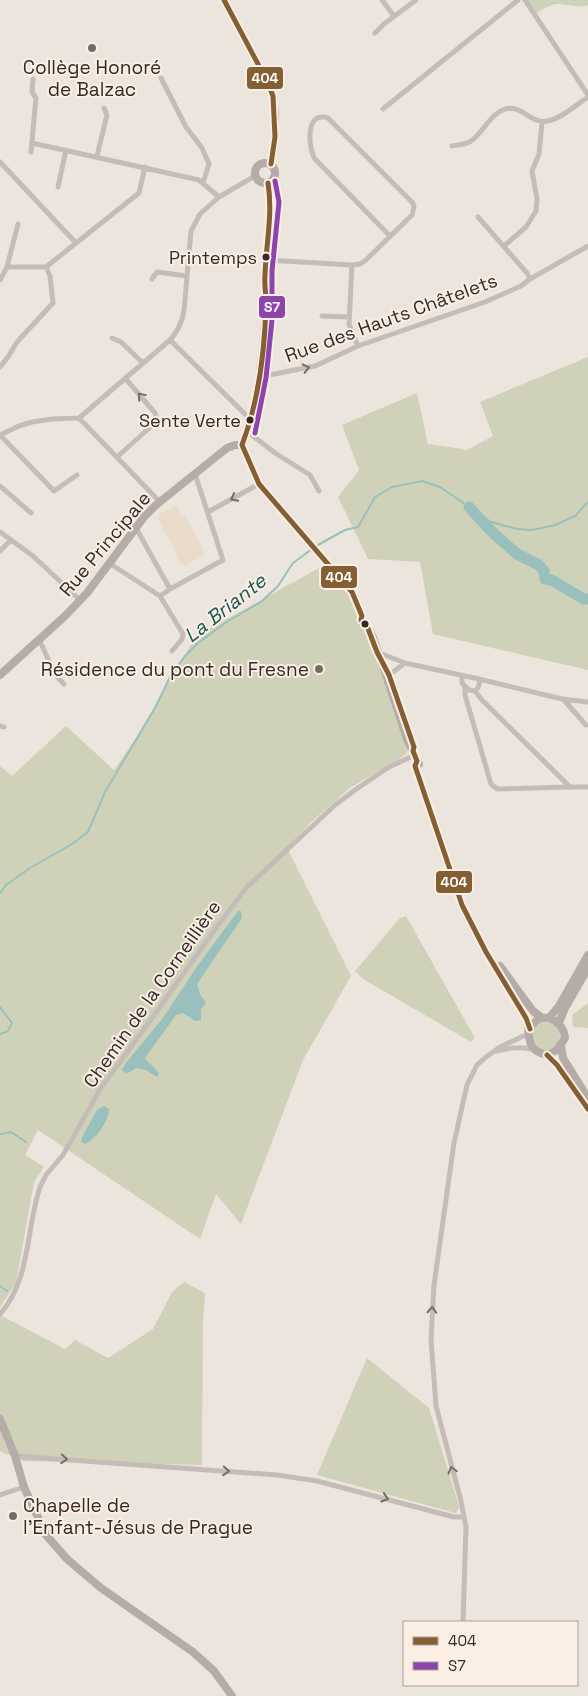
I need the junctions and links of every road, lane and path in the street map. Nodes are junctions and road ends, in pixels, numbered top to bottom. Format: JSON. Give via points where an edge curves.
{"nodes":[{"id":1,"x":224,"y":0,"type":"edge"},
{"id":2,"x":382,"y":0,"type":"edge"},
{"id":3,"x":416,"y":0,"type":"edge"},
{"id":4,"x":518,"y":0,"type":"edge"},
{"id":5,"x":525,"y":0,"type":"edge"},
{"id":6,"x":394,"y":16,"type":"junction"},
{"id":7,"x":374,"y":33,"type":"dead end"},
{"id":8,"x":161,"y":78,"type":"dead end"},
{"id":9,"x":33,"y":79,"type":"dead end"},
{"id":10,"x":588,"y":96,"type":"edge"},
{"id":11,"x":104,"y":108,"type":"dead end"},
{"id":12,"x":383,"y":110,"type":"dead end"},
{"id":13,"x":542,"y":122,"type":"junction"},
{"id":14,"x":32,"y":143,"type":"junction"},
{"id":15,"x":452,"y":146,"type":"dead end"},
{"id":16,"x":66,"y":150,"type":"junction"},
{"id":17,"x":31,"y":152,"type":"dead end"},
{"id":18,"x":97,"y":156,"type":"junction"},
{"id":19,"x":0,"y":162,"type":"edge"},
{"id":20,"x":271,"y":164,"type":"junction"},
{"id":21,"x":145,"y":167,"type":"junction"},
{"id":22,"x":255,"y":176,"type":"junction"},
{"id":23,"x":268,"y":183,"type":"junction"},
{"id":24,"x":203,"y":184,"type":"junction"},
{"id":25,"x":58,"y":187,"type":"dead end"},
{"id":26,"x":219,"y":198,"type":"junction"},
{"id":27,"x":478,"y":217,"type":"dead end"},
{"id":28,"x":18,"y":224,"type":"dead end"},
{"id":29,"x":390,"y":236,"type":"junction"},
{"id":30,"x":76,"y":243,"type":"junction"},
{"id":31,"x":504,"y":246,"type":"junction"},
{"id":32,"x":588,"y":246,"type":"edge"},
{"id":33,"x":267,"y":260,"type":"junction"},
{"id":34,"x":352,"y":265,"type":"junction"},
{"id":35,"x":7,"y":267,"type":"junction"},
{"id":36,"x":46,"y":267,"type":"junction"},
{"id":37,"x":187,"y":276,"type":"junction"},
{"id":38,"x":152,"y":279,"type":"dead end"},
{"id":39,"x":530,"y":279,"type":"junction"},
{"id":40,"x":0,"y":280,"type":"edge"},
{"id":41,"x":322,"y":316,"type":"dead end"},
{"id":42,"x":350,"y":317,"type":"junction"},
{"id":43,"x":112,"y":338,"type":"dead end"},
{"id":44,"x":170,"y":340,"type":"junction"},
{"id":45,"x":358,"y":346,"type":"junction"},
{"id":46,"x":143,"y":363,"type":"junction"},
{"id":47,"x":0,"y":367,"type":"edge"},
{"id":48,"x":259,"y":377,"type":"junction"},
{"id":49,"x":125,"y":378,"type":"junction"},
{"id":50,"x":79,"y":418,"type":"junction"},
{"id":51,"x":250,"y":419,"type":"junction"},
{"id":52,"x":248,"y":432,"type":"junction"},
{"id":53,"x":0,"y":435,"type":"edge"},
{"id":54,"x":242,"y":445,"type":"junction"},
{"id":55,"x":117,"y":457,"type":"junction"},
{"id":56,"x":194,"y":474,"type":"junction"},
{"id":57,"x":77,"y":475,"type":"dead end"},
{"id":58,"x":260,"y":484,"type":"junction"},
{"id":59,"x":0,"y":486,"type":"edge"},
{"id":60,"x":318,"y":491,"type":"dead end"},
{"id":61,"x":160,"y":502,"type":"junction"},
{"id":62,"x":31,"y":512,"type":"dead end"},
{"id":63,"x":208,"y":512,"type":"junction"},
{"id":64,"x":136,"y":528,"type":"junction"},
{"id":65,"x":0,"y":532,"type":"edge"},
{"id":66,"x":11,"y":540,"type":"junction"},
{"id":67,"x":0,"y":551,"type":"edge"},
{"id":68,"x":109,"y":563,"type":"junction"},
{"id":69,"x":170,"y":589,"type":"junction"},
{"id":70,"x":160,"y":596,"type":"junction"},
{"id":71,"x":80,"y":600,"type":"junction"},
{"id":72,"x":39,"y":640,"type":"junction"},
{"id":73,"x":172,"y":651,"type":"dead end"},
{"id":74,"x":377,"y":652,"type":"junction"},
{"id":75,"x":405,"y":663,"type":"junction"},
{"id":76,"x":386,"y":672,"type":"junction"},
{"id":77,"x":0,"y":674,"type":"edge"},
{"id":78,"x":462,"y":677,"type":"junction"},
{"id":79,"x":479,"y":679,"type":"junction"},
{"id":80,"x":64,"y":684,"type":"dead end"},
{"id":81,"x":465,"y":687,"type":"junction"},
{"id":82,"x":475,"y":690,"type":"junction"},
{"id":83,"x":562,"y":699,"type":"junction"},
{"id":84,"x":588,"y":702,"type":"edge"},
{"id":85,"x":586,"y":725,"type":"dead end"},
{"id":86,"x":415,"y":756,"type":"junction"},
{"id":87,"x":570,"y":787,"type":"junction"},
{"id":88,"x":588,"y":787,"type":"edge"},
{"id":89,"x":478,"y":936,"type":"junction"},
{"id":90,"x":588,"y":956,"type":"edge"},
{"id":91,"x":588,"y":968,"type":"edge"},
{"id":92,"x":545,"y":1018,"type":"junction"},
{"id":93,"x":559,"y":1023,"type":"junction"},
{"id":94,"x":529,"y":1032,"type":"junction"},
{"id":95,"x":561,"y":1046,"type":"junction"},
{"id":96,"x":535,"y":1050,"type":"junction"},
{"id":97,"x":494,"y":1051,"type":"junction"},
{"id":98,"x":547,"y":1055,"type":"junction"},
{"id":99,"x":588,"y":1098,"type":"edge"},
{"id":100,"x":588,"y":1109,"type":"edge"},
{"id":101,"x":0,"y":1314,"type":"edge"},
{"id":102,"x":0,"y":1419,"type":"edge"},
{"id":103,"x":15,"y":1456,"type":"junction"},
{"id":104,"x":24,"y":1487,"type":"junction"},
{"id":105,"x":0,"y":1495,"type":"edge"},
{"id":106,"x":464,"y":1517,"type":"junction"},
{"id":107,"x":463,"y":1621,"type":"edge"},
{"id":108,"x":232,"y":1696,"type":"edge"}],
"edges":[{"from":1,"to":20,"type":"main road","via":[[272,96],[275,137]]},
{"from":2,"to":6,"type":"street"},
{"from":3,"to":6,"type":"street"},
{"from":4,"to":12,"type":"street"},
{"from":5,"to":10,"type":"street"},
{"from":6,"to":7,"type":"street"},
{"from":8,"to":24,"type":"street","via":[[209,164]]},
{"from":9,"to":14,"type":"street","via":[[32,92],[36,98]]},
{"from":10,"to":13,"type":"street","via":[[553,120]]},
{"from":11,"to":18,"type":"street","via":[[107,115]]},
{"from":13,"to":15,"type":"street","via":[[512,108],[502,110],[470,142]]},
{"from":13,"to":31,"type":"street","via":[[539,154],[532,171],[536,211],[526,227]]},
{"from":14,"to":16,"type":"street"},
{"from":14,"to":17,"type":"street"},
{"from":16,"to":18,"type":"street"},
{"from":16,"to":25,"type":"street"},
{"from":18,"to":21,"type":"street"},
{"from":19,"to":30,"type":"street"},
{"from":20,"to":22,"type":"main road","via":[[259,165]]},
{"from":20,"to":23,"type":"main road","via":[[275,175]]},
{"from":21,"to":24,"type":"street","via":[[200,180]]},
{"from":21,"to":30,"type":"street","via":[[139,193]]},
{"from":22,"to":23,"type":"main road","via":[[260,182]]},
{"from":22,"to":26,"type":"street"},
{"from":23,"to":33,"type":"main road","via":[[272,202]]},
{"from":24,"to":26,"type":"street"},
{"from":26,"to":37,"type":"street","via":[[200,214],[191,231]]},
{"from":27,"to":31,"type":"street"},
{"from":28,"to":35,"type":"street"},
{"from":29,"to":29,"type":"street","via":[[311,153],[311,125],[318,117],[328,118],[413,203],[413,212]]},
{"from":29,"to":34,"type":"street","via":[[363,262]]},
{"from":30,"to":36,"type":"street"},
{"from":31,"to":39,"type":"street"},
{"from":32,"to":39,"type":"street","name":"Rue des Hauts Châtelets"},
{"from":33,"to":34,"type":"street"},
{"from":33,"to":48,"type":"main road"},
{"from":34,"to":42,"type":"street"},
{"from":35,"to":36,"type":"street"},
{"from":35,"to":40,"type":"street"},
{"from":36,"to":47,"type":"street","via":[[53,303],[17,342]]},
{"from":37,"to":38,"type":"street","via":[[157,272]]},
{"from":37,"to":44,"type":"street","via":[[182,322]]},
{"from":39,"to":45,"type":"street","name":"Rue des Hauts Châtelets","via":[[485,302]]},
{"from":41,"to":42,"type":"street"},
{"from":42,"to":45,"type":"street","via":[[350,330]]},
{"from":43,"to":46,"type":"street","via":[[121,342]]},
{"from":44,"to":46,"type":"street"},
{"from":44,"to":51,"type":"street"},
{"from":48,"to":45,"type":"street","name":"Rue des Hauts Châtelets","one_way":true,"via":[[315,366]]},
{"from":46,"to":49,"type":"street"},
{"from":48,"to":51,"type":"main road"},
{"from":49,"to":50,"type":"street"},
{"from":55,"to":49,"type":"street","one_way":true,"via":[[157,419]]},
{"from":50,"to":53,"type":"street","via":[[32,422]]},
{"from":50,"to":55,"type":"street"},
{"from":51,"to":52,"type":"main road"},
{"from":52,"to":54,"type":"main road"},
{"from":52,"to":60,"type":"street","via":[[310,475]]},
{"from":53,"to":57,"type":"street","via":[[54,491]]},
{"from":54,"to":56,"type":"main road","name":"Rue Principale","via":[[227,448]]},
{"from":54,"to":58,"type":"main road"},
{"from":55,"to":61,"type":"street"},
{"from":56,"to":61,"type":"main road","name":"Rue Principale"},
{"from":56,"to":63,"type":"street"},
{"from":58,"to":63,"type":"street","one_way":true},
{"from":58,"to":74,"type":"main road","via":[[352,592]]},
{"from":59,"to":62,"type":"street"},
{"from":61,"to":64,"type":"main road","name":"Rue Principale"},
{"from":63,"to":69,"type":"street","via":[[223,560]]},
{"from":64,"to":68,"type":"main road","name":"Rue Principale"},
{"from":64,"to":69,"type":"street"},
{"from":65,"to":66,"type":"street"},
{"from":66,"to":67,"type":"street"},
{"from":66,"to":71,"type":"street"},
{"from":68,"to":70,"type":"street"},
{"from":68,"to":71,"type":"main road","name":"Rue Principale"},
{"from":69,"to":70,"type":"street"},
{"from":70,"to":73,"type":"street","via":[[182,634],[182,639]]},
{"from":71,"to":72,"type":"main road","name":"Rue Principale"},
{"from":72,"to":77,"type":"main road","name":"Rue Principale"},
{"from":72,"to":80,"type":"street","via":[[51,670]]},
{"from":74,"to":75,"type":"street"},
{"from":74,"to":76,"type":"main road"},
{"from":75,"to":76,"type":"street"},
{"from":75,"to":78,"type":"street"},
{"from":76,"to":86,"type":"main road","via":[[412,739]]},
{"from":78,"to":79,"type":"street"},
{"from":78,"to":81,"type":"street"},
{"from":79,"to":82,"type":"street","via":[[480,685]]},
{"from":79,"to":83,"type":"street"},
{"from":81,"to":82,"type":"street"},
{"from":81,"to":87,"type":"street","via":[[490,784],[497,789]]},
{"from":82,"to":87,"type":"street"},
{"from":83,"to":84,"type":"street"},
{"from":83,"to":85,"type":"street"},
{"from":86,"to":89,"type":"main road","via":[[415,766],[462,905]]},
{"from":86,"to":101,"type":"street","name":"Chemin de la Corneillière","via":[[389,767],[335,805],[247,887],[216,928],[101,1088],[62,1155],[46,1175],[37,1195],[21,1278]]},
{"from":87,"to":88,"type":"street"},
{"from":89,"to":92,"type":"main road","via":[[533,1012]]},
{"from":89,"to":94,"type":"main road","via":[[526,1018]]},
{"from":90,"to":92,"type":"main road","via":[[559,1006]]},
{"from":91,"to":93,"type":"main road"},
{"from":92,"to":93,"type":"main road"},
{"from":92,"to":94,"type":"main road","via":[[536,1020]]},
{"from":93,"to":95,"type":"main road","via":[[565,1035]]},
{"from":94,"to":96,"type":"main road","via":[[530,1045]]},
{"from":94,"to":97,"type":"street"},
{"from":95,"to":98,"type":"main road"},
{"from":95,"to":99,"type":"main road","via":[[563,1058]]},
{"from":96,"to":97,"type":"street"},
{"from":96,"to":98,"type":"main road"},
{"from":106,"to":97,"type":"street","one_way":true,"via":[[436,1406],[431,1339],[434,1285],[454,1144],[467,1086],[477,1065]]},
{"from":98,"to":100,"type":"main road"},
{"from":102,"to":103,"type":"main road"},
{"from":103,"to":104,"type":"main road"},
{"from":103,"to":106,"type":"street","one_way":true,"via":[[301,1478]]},
{"from":104,"to":105,"type":"street"},
{"from":104,"to":108,"type":"main road","via":[[46,1535],[67,1559],[101,1588],[193,1652],[214,1671]]},
{"from":106,"to":107,"type":"street"}]}
